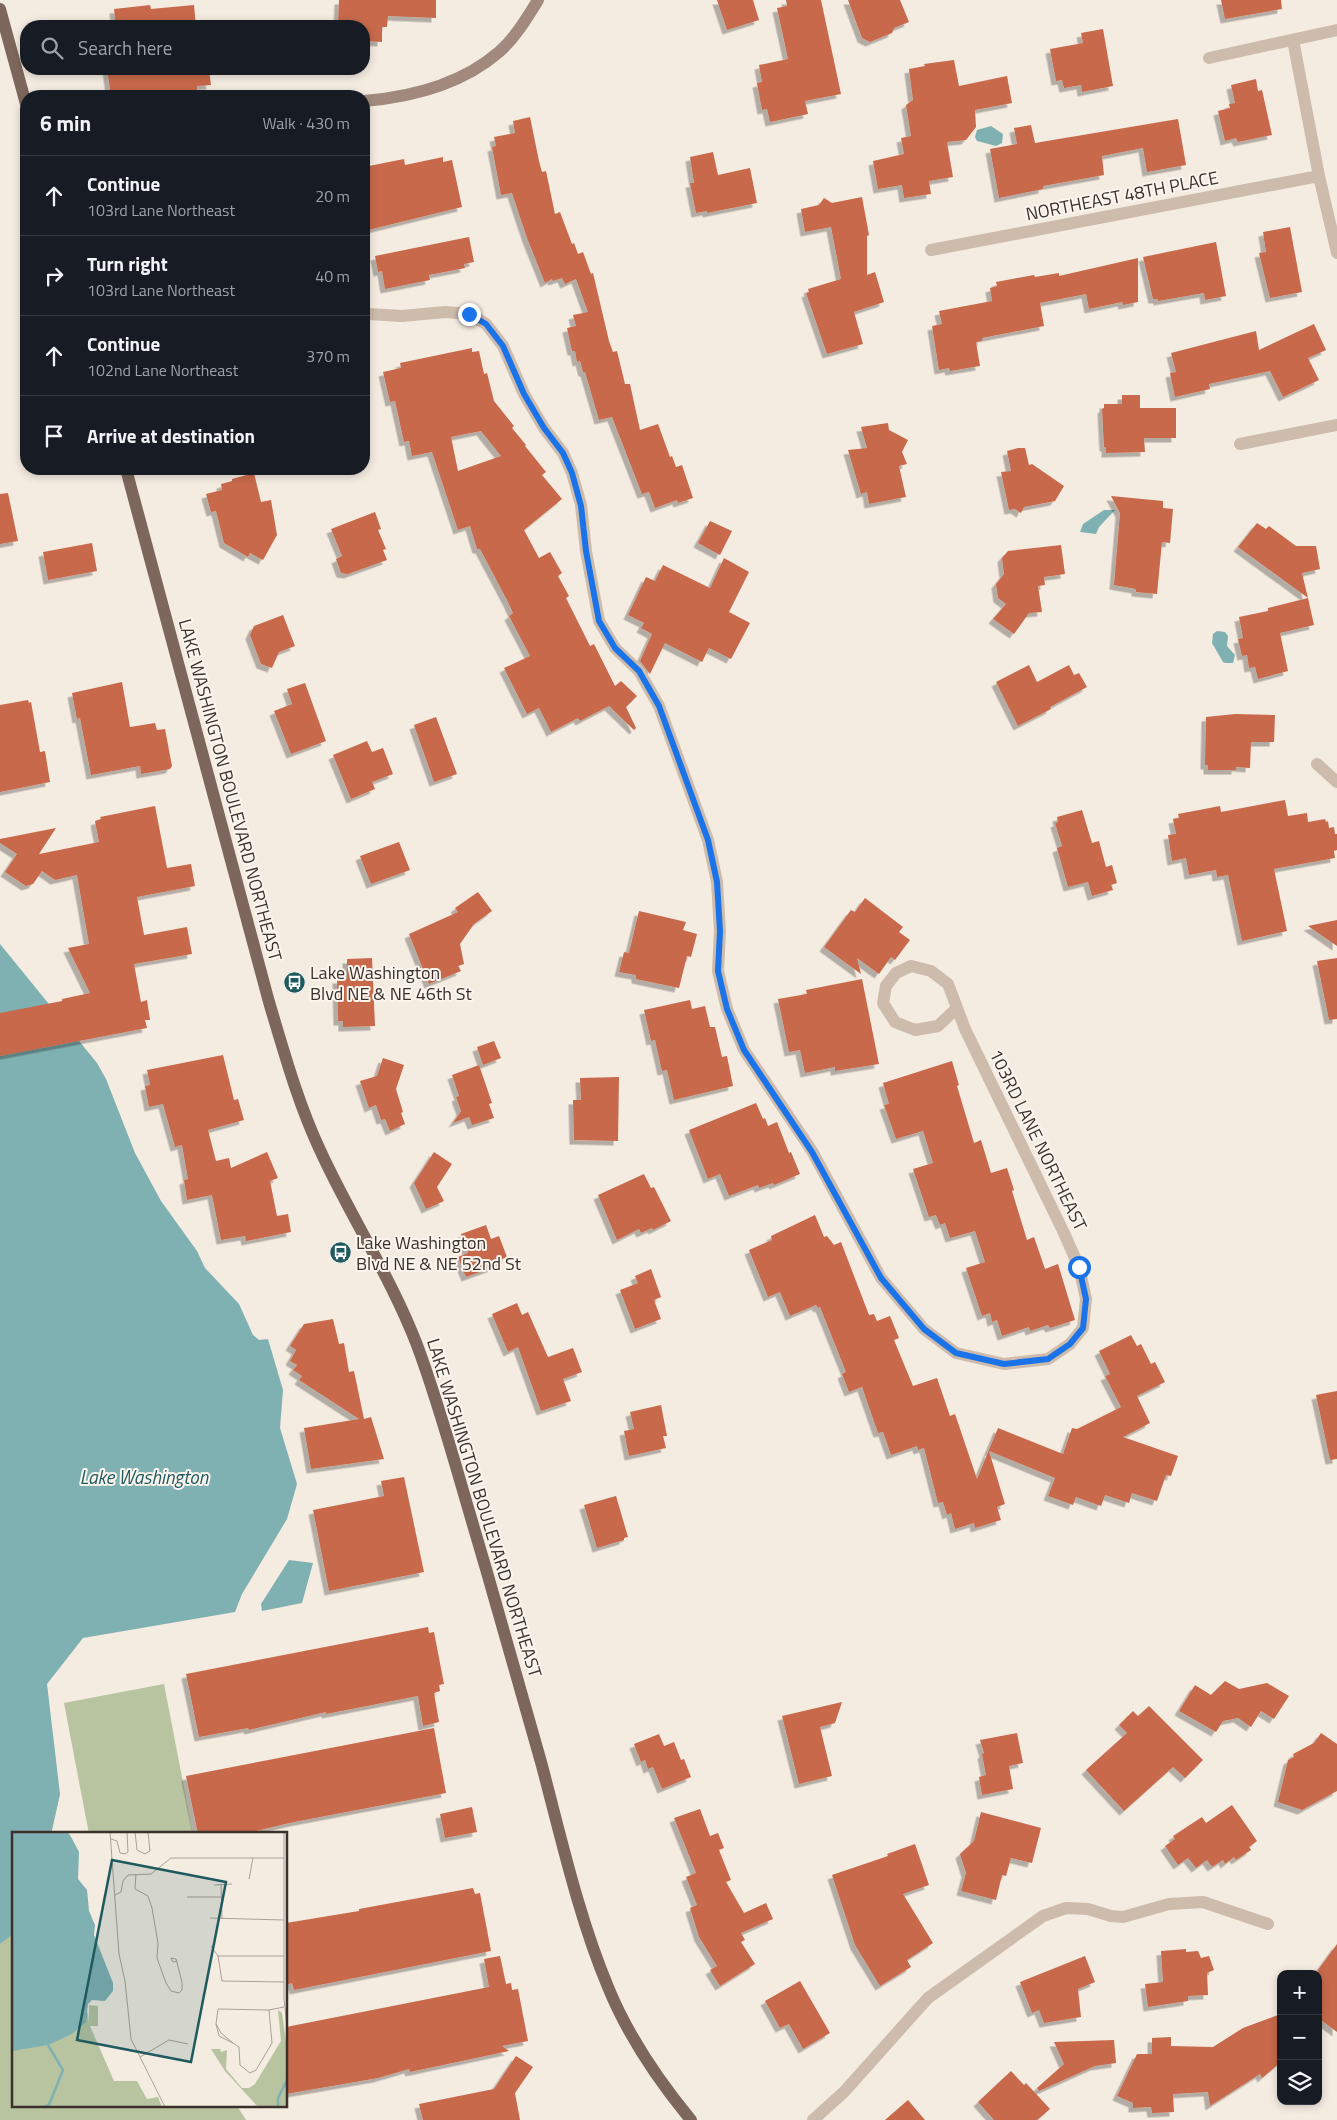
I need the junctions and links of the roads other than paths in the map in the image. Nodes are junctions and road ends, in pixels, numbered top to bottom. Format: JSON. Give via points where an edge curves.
{"nodes":[{"id":1,"x":538,"y":0,"type":"edge"},
{"id":2,"x":0,"y":9,"type":"edge"},
{"id":3,"x":1337,"y":30,"type":"edge"},
{"id":4,"x":1293,"y":40,"type":"junction"},
{"id":5,"x":1209,"y":58,"type":"dead end"},
{"id":6,"x":22,"y":90,"type":"edge"},
{"id":7,"x":370,"y":100,"type":"edge"},
{"id":8,"x":1319,"y":176,"type":"junction"},
{"id":9,"x":931,"y":250,"type":"dead end"},
{"id":10,"x":1337,"y":253,"type":"edge"},
{"id":11,"x":370,"y":314,"type":"edge"},
{"id":12,"x":1337,"y":425,"type":"edge"},
{"id":13,"x":1240,"y":444,"type":"dead end"},
{"id":14,"x":128,"y":475,"type":"edge"},
{"id":15,"x":1317,"y":764,"type":"dead end"},
{"id":16,"x":1337,"y":782,"type":"edge"},
{"id":17,"x":957,"y":1008,"type":"junction"},
{"id":18,"x":1268,"y":1924,"type":"dead end"},
{"id":19,"x":691,"y":2120,"type":"edge"},
{"id":20,"x":814,"y":2120,"type":"edge"}],
"edges":[{"from":1,"to":7,"type":"street","via":[[523,26],[500,51],[475,70],[416,93]]},
{"from":2,"to":6,"type":"main road"},
{"from":3,"to":4,"type":"street"},
{"from":4,"to":5,"type":"street"},
{"from":4,"to":8,"type":"street"},
{"from":8,"to":9,"type":"street","name":"NORTHEAST 48TH PLACE"},
{"from":8,"to":10,"type":"street"},
{"from":11,"to":17,"type":"street","name":"103RD LANE NORTHEAST","via":[[402,316],[446,312],[469,314],[486,324],[503,346],[524,394],[544,428],[563,453],[581,506],[599,621],[615,648],[639,671],[659,706],[708,840],[717,882],[718,971],[727,1009],[744,1050],[812,1152],[881,1278],[924,1329],[956,1353],[1004,1364],[1048,1359],[1070,1344],[1083,1328],[1086,1299],[1079,1267]]},
{"from":12,"to":13,"type":"street"},
{"from":14,"to":19,"type":"main road","name":"LAKE WASHINGTON BOULEVARD NORTHEAST","via":[[270,1002],[307,1120],[417,1344],[488,1573],[587,1929],[608,1989],[639,2050]]},
{"from":15,"to":16,"type":"street"},
{"from":17,"to":17,"type":"street","name":"103RD LANE NORTHEAST","via":[[948,984],[931,971],[911,966],[896,973],[886,986],[883,1003],[895,1022],[916,1030],[938,1026]]},
{"from":18,"to":20,"type":"street","via":[[1203,1902],[1169,1904],[1123,1917],[1066,1908],[1043,1916],[928,1998],[844,2092]]}]}
